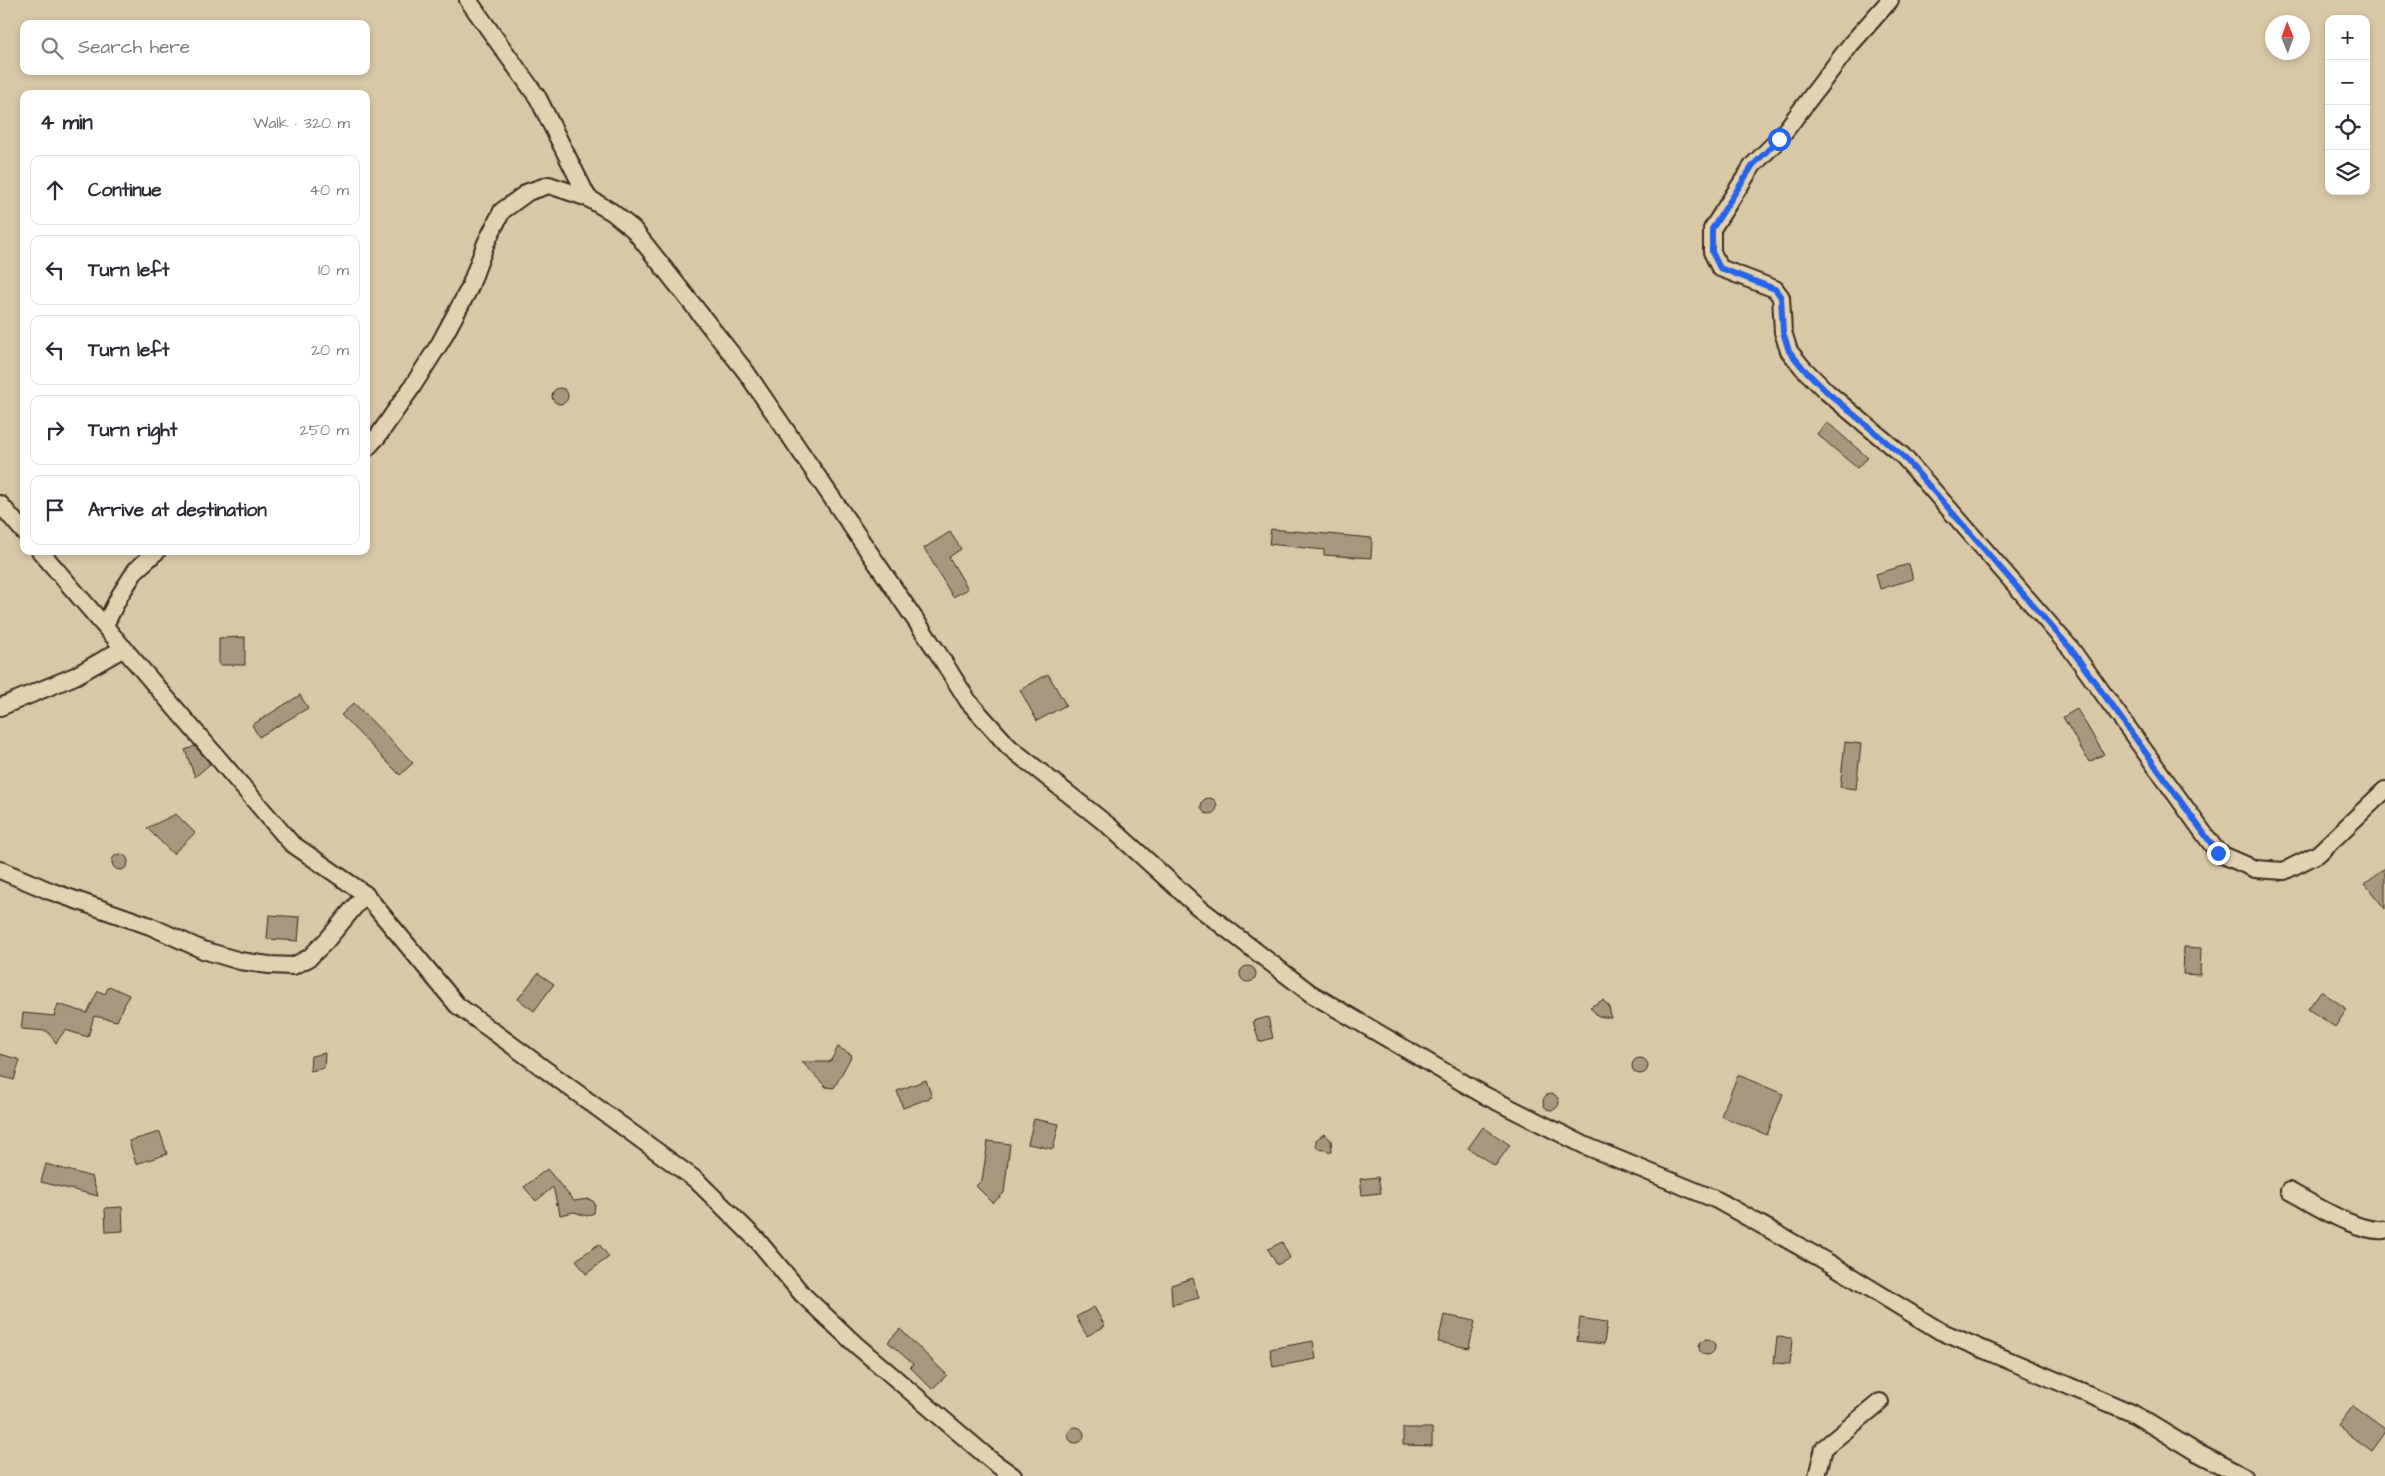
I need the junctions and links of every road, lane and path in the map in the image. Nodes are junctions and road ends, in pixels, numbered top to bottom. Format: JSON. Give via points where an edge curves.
{"nodes":[{"id":1,"x":468,"y":0,"type":"edge"},
{"id":2,"x":1890,"y":0,"type":"edge"},
{"id":3,"x":588,"y":198,"type":"junction"},
{"id":4,"x":370,"y":445,"type":"edge"},
{"id":5,"x":0,"y":504,"type":"edge"},
{"id":6,"x":20,"y":527,"type":"edge"},
{"id":7,"x":43,"y":555,"type":"edge"},
{"id":8,"x":153,"y":555,"type":"edge"},
{"id":9,"x":105,"y":626,"type":"junction"},
{"id":10,"x":124,"y":648,"type":"junction"},
{"id":11,"x":0,"y":707,"type":"edge"},
{"id":12,"x":2385,"y":790,"type":"edge"},
{"id":13,"x":0,"y":870,"type":"edge"},
{"id":14,"x":365,"y":894,"type":"junction"},
{"id":15,"x":2289,"y":1191,"type":"dead end"},
{"id":16,"x":2385,"y":1230,"type":"edge"},
{"id":17,"x":1880,"y":1402,"type":"dead end"},
{"id":18,"x":1013,"y":1476,"type":"edge"},
{"id":19,"x":1817,"y":1476,"type":"edge"},
{"id":20,"x":2243,"y":1476,"type":"edge"}],
"edges":[{"from":1,"to":3,"type":"street","via":[[538,98]]},
{"from":2,"to":12,"type":"street","via":[[1851,44],[1779,139],[1753,165],[1712,229],[1712,252],[1720,268],[1775,289],[1781,297],[1783,332],[1789,351],[1827,392],[1903,456],[2071,649],[2218,853],[2255,869],[2284,871],[2318,854]]},
{"from":3,"to":4,"type":"street","via":[[549,185],[528,192],[502,211],[469,289],[440,343]]},
{"from":3,"to":20,"type":"street","via":[[633,229],[746,372],[968,701],[1008,747],[1109,826],[1197,906],[1310,993],[1484,1095],[1586,1146],[1718,1200],[1940,1331],[2132,1413]]},
{"from":5,"to":6,"type":"street"},
{"from":7,"to":9,"type":"street"},
{"from":8,"to":9,"type":"street","via":[[136,570]]},
{"from":9,"to":10,"type":"street"},
{"from":10,"to":11,"type":"street","via":[[75,676]]},
{"from":10,"to":14,"type":"street","via":[[291,842]]},
{"from":13,"to":14,"type":"street","via":[[150,926],[203,950],[240,962],[269,965],[293,966],[309,958]]},
{"from":14,"to":18,"type":"street","via":[[457,1005],[696,1180],[758,1241],[802,1294],[855,1344]]},
{"from":15,"to":16,"type":"street","via":[[2358,1226]]},
{"from":17,"to":19,"type":"street","via":[[1824,1448]]}]}
